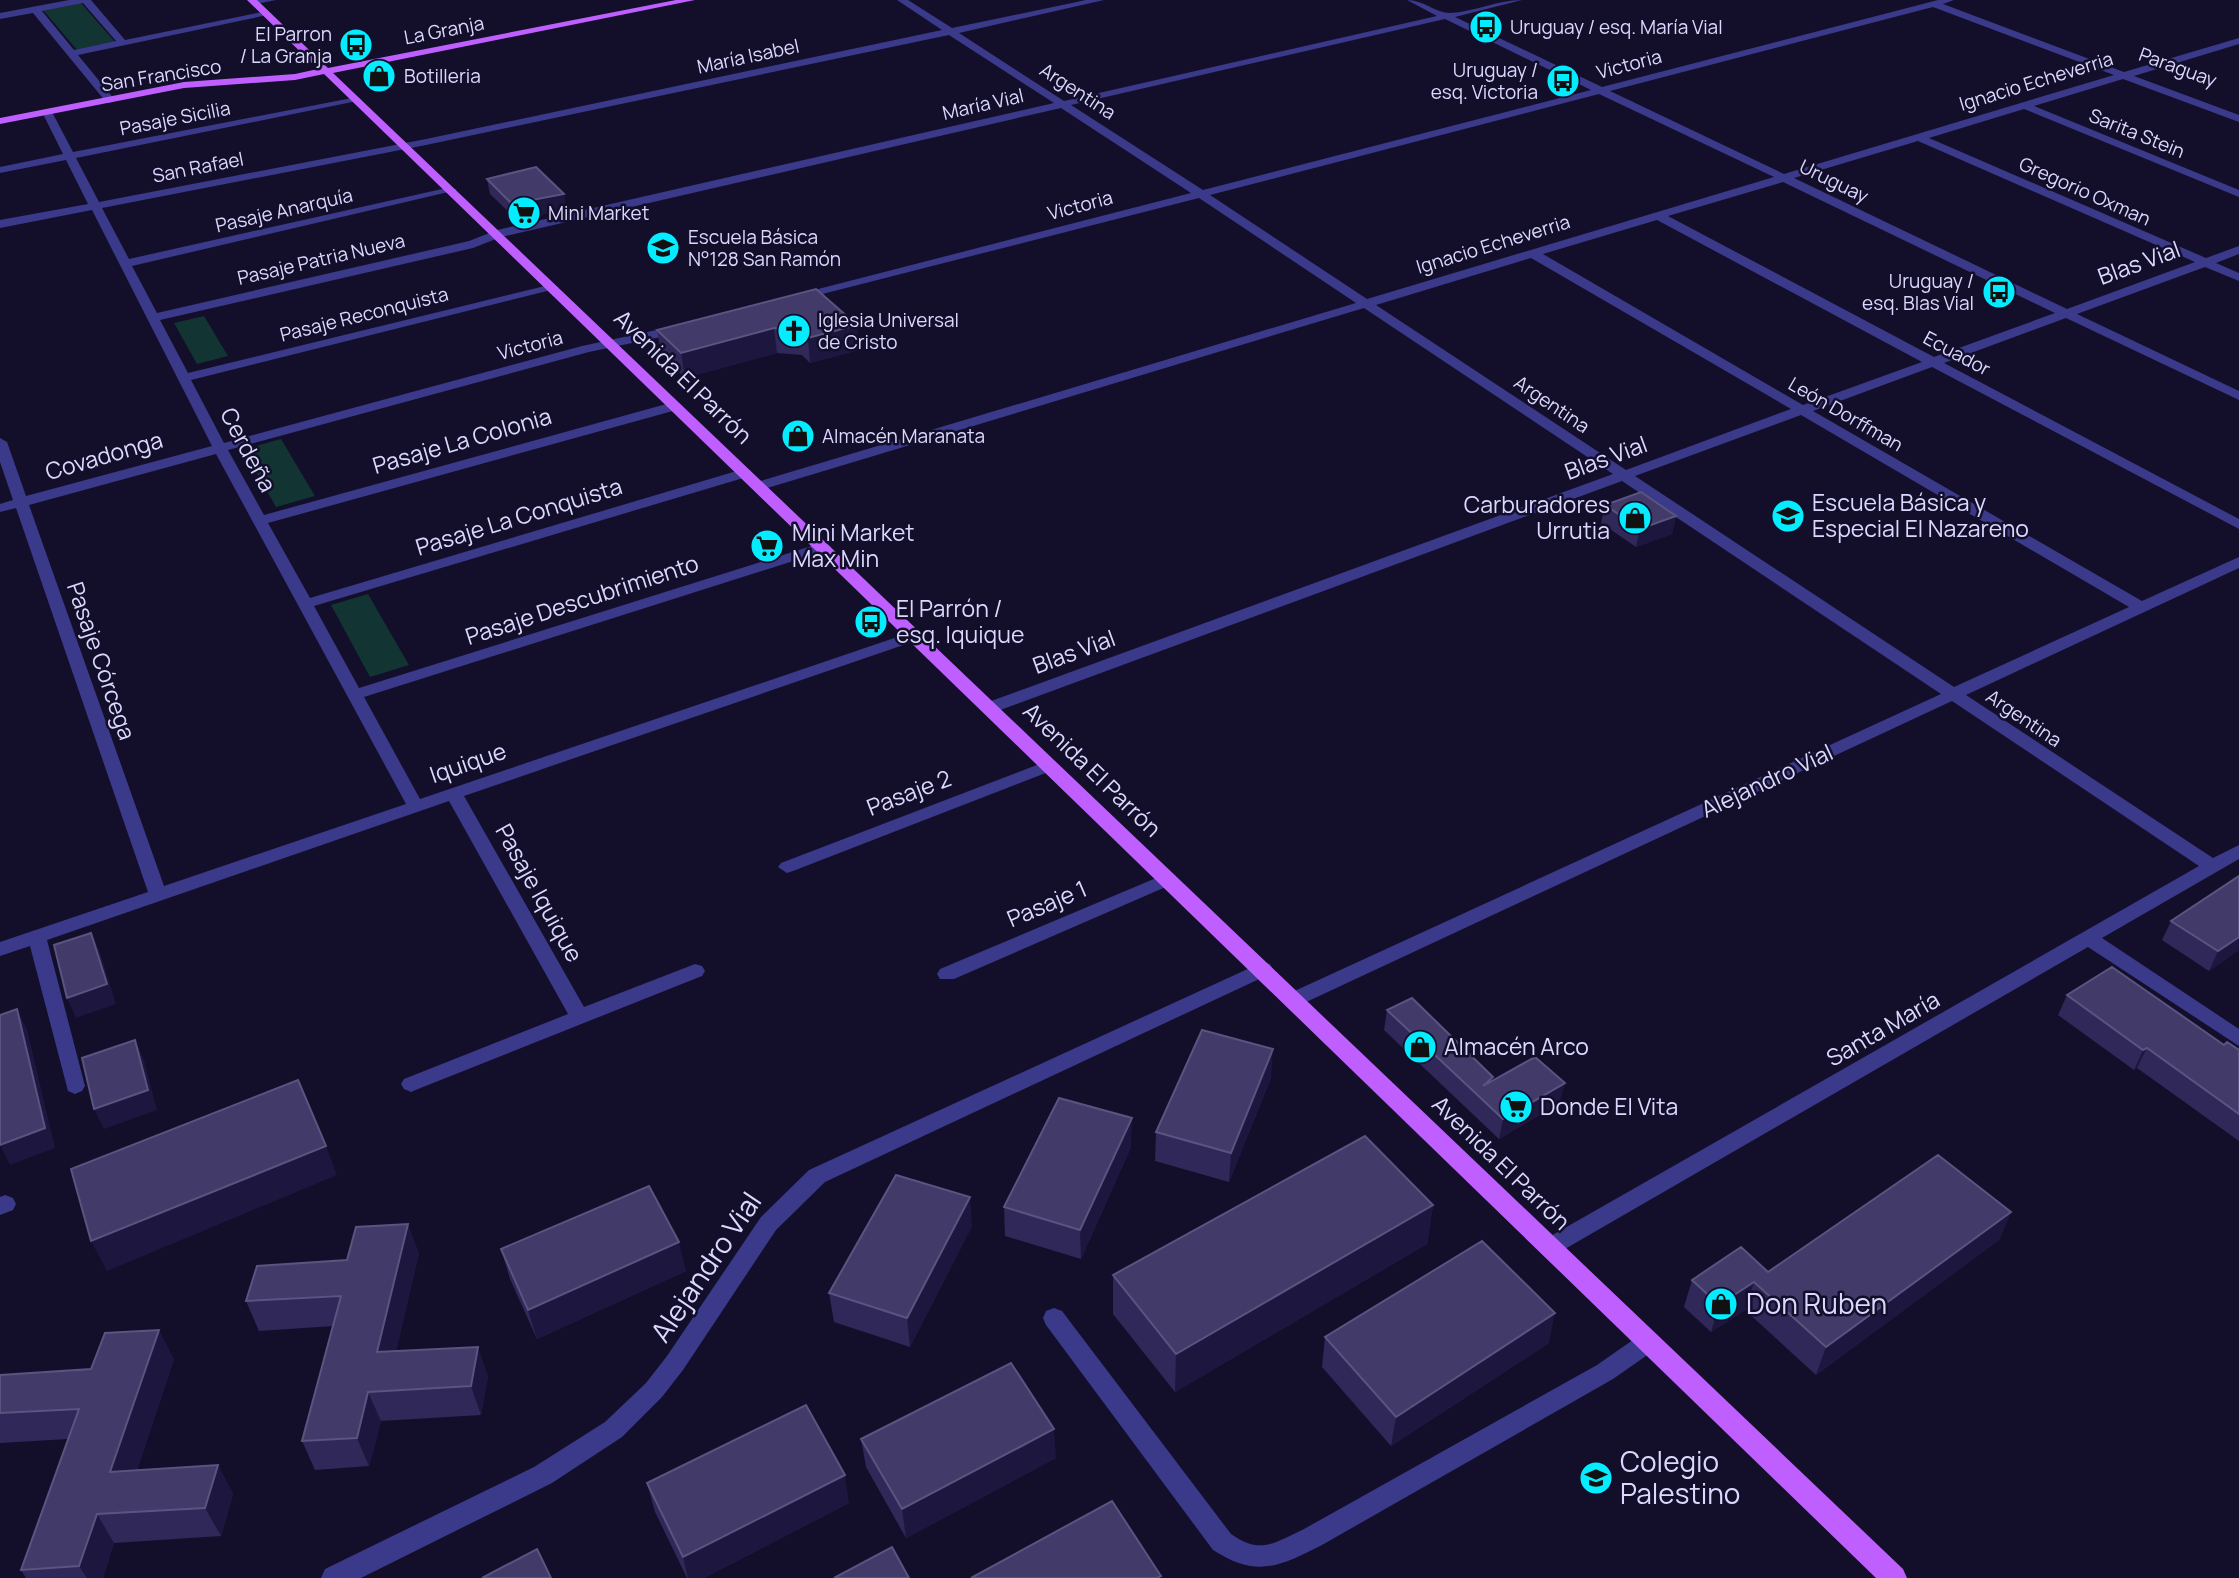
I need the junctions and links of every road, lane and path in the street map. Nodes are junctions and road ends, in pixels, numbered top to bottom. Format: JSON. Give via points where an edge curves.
{"nodes":[{"id":1,"x":85,"y":0,"type":"edge"},
{"id":2,"x":271,"y":0,"type":"edge"},
{"id":3,"x":690,"y":0,"type":"edge"},
{"id":4,"x":902,"y":0,"type":"edge"},
{"id":5,"x":1099,"y":0,"type":"edge"},
{"id":6,"x":1412,"y":0,"type":"edge"},
{"id":7,"x":1517,"y":0,"type":"edge"},
{"id":8,"x":1949,"y":0,"type":"edge"},
{"id":9,"x":254,"y":1,"type":"edge"},
{"id":10,"x":1928,"y":2,"type":"edge"},
{"id":11,"x":36,"y":9,"type":"junction"},
{"id":12,"x":267,"y":15,"type":"junction"},
{"id":13,"x":0,"y":16,"type":"edge"},
{"id":14,"x":1446,"y":16,"type":"junction"},
{"id":15,"x":951,"y":32,"type":"junction"},
{"id":16,"x":2239,"y":41,"type":"edge"},
{"id":17,"x":123,"y":43,"type":"junction"},
{"id":18,"x":73,"y":53,"type":"junction"},
{"id":19,"x":327,"y":71,"type":"junction"},
{"id":20,"x":2138,"y":71,"type":"junction"},
{"id":21,"x":2123,"y":75,"type":"junction"},
{"id":22,"x":1602,"y":91,"type":"junction"},
{"id":23,"x":110,"y":100,"type":"junction"},
{"id":24,"x":357,"y":100,"type":"junction"},
{"id":25,"x":1063,"y":104,"type":"junction"},
{"id":26,"x":2023,"y":105,"type":"junction"},
{"id":27,"x":2239,"y":108,"type":"edge"},
{"id":28,"x":47,"y":112,"type":"junction"},
{"id":29,"x":2239,"y":119,"type":"edge"},
{"id":30,"x":0,"y":121,"type":"edge"},
{"id":31,"x":1918,"y":137,"type":"junction"},
{"id":32,"x":404,"y":145,"type":"junction"},
{"id":33,"x":69,"y":156,"type":"junction"},
{"id":34,"x":0,"y":170,"type":"edge"},
{"id":35,"x":1782,"y":178,"type":"junction"},
{"id":36,"x":451,"y":190,"type":"junction"},
{"id":37,"x":1201,"y":194,"type":"junction"},
{"id":38,"x":2239,"y":194,"type":"edge"},
{"id":39,"x":93,"y":206,"type":"junction"},
{"id":40,"x":1657,"y":215,"type":"junction"},
{"id":41,"x":0,"y":224,"type":"edge"},
{"id":42,"x":497,"y":234,"type":"junction"},
{"id":43,"x":2239,"y":250,"type":"edge"},
{"id":44,"x":1532,"y":253,"type":"junction"},
{"id":45,"x":2206,"y":262,"type":"junction"},
{"id":46,"x":124,"y":264,"type":"junction"},
{"id":47,"x":2239,"y":277,"type":"edge"},
{"id":48,"x":553,"y":288,"type":"junction"},
{"id":49,"x":785,"y":302,"type":"edge"},
{"id":50,"x":1365,"y":303,"type":"junction"},
{"id":51,"x":2065,"y":314,"type":"junction"},
{"id":52,"x":152,"y":318,"type":"junction"},
{"id":53,"x":690,"y":327,"type":"edge"},
{"id":54,"x":612,"y":345,"type":"junction"},
{"id":55,"x":1933,"y":362,"type":"junction"},
{"id":56,"x":184,"y":378,"type":"junction"},
{"id":57,"x":2239,"y":396,"type":"edge"},
{"id":58,"x":675,"y":405,"type":"junction"},
{"id":59,"x":1801,"y":411,"type":"junction"},
{"id":60,"x":0,"y":442,"type":"edge"},
{"id":61,"x":220,"y":446,"type":"junction"},
{"id":62,"x":745,"y":473,"type":"junction"},
{"id":63,"x":1624,"y":475,"type":"junction"},
{"id":64,"x":758,"y":486,"type":"junction"},
{"id":65,"x":21,"y":503,"type":"junction"},
{"id":66,"x":0,"y":508,"type":"edge"},
{"id":67,"x":260,"y":521,"type":"junction"},
{"id":68,"x":2239,"y":524,"type":"edge"},
{"id":69,"x":823,"y":547,"type":"junction"},
{"id":70,"x":2239,"y":562,"type":"edge"},
{"id":71,"x":306,"y":604,"type":"junction"},
{"id":72,"x":2141,"y":607,"type":"junction"},
{"id":73,"x":915,"y":636,"type":"junction"},
{"id":74,"x":1953,"y":694,"type":"junction"},
{"id":75,"x":355,"y":695,"type":"junction"},
{"id":76,"x":989,"y":708,"type":"junction"},
{"id":77,"x":1049,"y":765,"type":"junction"},
{"id":78,"x":454,"y":794,"type":"junction"},
{"id":79,"x":416,"y":807,"type":"junction"},
{"id":80,"x":2239,"y":851,"type":"edge"},
{"id":81,"x":787,"y":867,"type":"dead end"},
{"id":82,"x":2213,"y":867,"type":"junction"},
{"id":83,"x":1168,"y":879,"type":"junction"},
{"id":84,"x":158,"y":895,"type":"junction"},
{"id":85,"x":37,"y":936,"type":"junction"},
{"id":86,"x":2090,"y":939,"type":"junction"},
{"id":87,"x":0,"y":949,"type":"edge"},
{"id":88,"x":1263,"y":969,"type":"junction"},
{"id":89,"x":695,"y":971,"type":"dead end"},
{"id":90,"x":947,"y":974,"type":"dead end"},
{"id":91,"x":1295,"y":999,"type":"junction"},
{"id":92,"x":580,"y":1017,"type":"junction"},
{"id":93,"x":2239,"y":1039,"type":"edge"},
{"id":94,"x":411,"y":1084,"type":"dead end"},
{"id":95,"x":75,"y":1086,"type":"dead end"},
{"id":96,"x":1550,"y":1247,"type":"junction"},
{"id":97,"x":1054,"y":1318,"type":"dead end"},
{"id":98,"x":1648,"y":1342,"type":"junction"},
{"id":99,"x":334,"y":1578,"type":"edge"},
{"id":100,"x":1894,"y":1578,"type":"edge"}],
"edges":[{"from":1,"to":11,"type":"street"},
{"from":1,"to":17,"type":"street"},
{"from":2,"to":9,"type":"street"},
{"from":3,"to":19,"type":"main road","name":"La Granja"},
{"from":4,"to":15,"type":"street","name":"Argentina"},
{"from":5,"to":15,"type":"street","name":"María Isabel"},
{"from":6,"to":14,"type":"street","name":"Uruguay"},
{"from":7,"to":14,"type":"street","name":"María Vial"},
{"from":8,"to":10,"type":"street","name":"Victoria"},
{"from":8,"to":20,"type":"street","name":"Paraguay"},
{"from":9,"to":12,"type":"main road","name":"Avenida El Parrón"},
{"from":10,"to":21,"type":"street","name":"Paraguay"},
{"from":10,"to":22,"type":"street","name":"Victoria"},
{"from":11,"to":13,"type":"street"},
{"from":11,"to":18,"type":"street"},
{"from":12,"to":17,"type":"street"},
{"from":12,"to":19,"type":"main road","name":"Avenida El Parrón"},
{"from":14,"to":22,"type":"street","name":"Uruguay"},
{"from":14,"to":25,"type":"street","name":"María Vial"},
{"from":15,"to":25,"type":"street","name":"Argentina"},
{"from":15,"to":32,"type":"street","name":"María Isabel"},
{"from":16,"to":20,"type":"street","name":"Ignacio Echeverria"},
{"from":17,"to":18,"type":"street"},
{"from":18,"to":23,"type":"street"},
{"from":19,"to":23,"type":"main road","name":"San Francisco","via":[[274,80],[197,83]]},
{"from":19,"to":24,"type":"main road","name":"Avenida El Parrón"},
{"from":20,"to":21,"type":"street","name":"Ignacio Echeverria"},
{"from":20,"to":27,"type":"street","name":"Paraguay"},
{"from":21,"to":26,"type":"street","name":"Ignacio Echeverria"},
{"from":21,"to":29,"type":"street","name":"Paraguay"},
{"from":22,"to":35,"type":"street","name":"Uruguay"},
{"from":22,"to":37,"type":"street","name":"Victoria"},
{"from":23,"to":28,"type":"main road","name":"San Francisco"},
{"from":24,"to":32,"type":"main road","name":"Avenida El Parrón"},
{"from":24,"to":33,"type":"street","name":"Pasaje Sicilia"},
{"from":25,"to":37,"type":"street","name":"Argentina"},
{"from":25,"to":42,"type":"street","name":"María Vial"},
{"from":26,"to":31,"type":"street","name":"Ignacio Echeverria"},
{"from":26,"to":38,"type":"street","name":"Sarita Stein"},
{"from":28,"to":30,"type":"main road","name":"San Francisco"},
{"from":28,"to":33,"type":"street","name":"Cerdeña"},
{"from":31,"to":35,"type":"street","name":"Ignacio Echeverria"},
{"from":31,"to":45,"type":"street","name":"Gregorio Oxman"},
{"from":32,"to":36,"type":"main road","name":"Avenida El Parrón"},
{"from":32,"to":39,"type":"street","name":"San Rafael"},
{"from":33,"to":34,"type":"street","name":"Pasaje Sicilia"},
{"from":33,"to":39,"type":"street","name":"Cerdeña"},
{"from":35,"to":40,"type":"street","name":"Ignacio Echeverria"},
{"from":35,"to":51,"type":"street","name":"Uruguay"},
{"from":36,"to":42,"type":"main road","name":"Avenida El Parrón"},
{"from":36,"to":46,"type":"street","name":"Pasaje Anarquía"},
{"from":37,"to":49,"type":"street","name":"Victoria"},
{"from":37,"to":50,"type":"street","name":"Argentina"},
{"from":39,"to":41,"type":"street","name":"San Rafael"},
{"from":39,"to":46,"type":"street","name":"Cerdeña"},
{"from":40,"to":44,"type":"street","name":"Ignacio Echeverria"},
{"from":40,"to":55,"type":"street","name":"Ecuador"},
{"from":42,"to":48,"type":"main road","name":"Avenida El Parrón"},
{"from":42,"to":52,"type":"street","name":"Pasaje Patria Nueva"},
{"from":43,"to":45,"type":"street","name":"Blas Vial"},
{"from":44,"to":50,"type":"street","name":"Ignacio Echeverria"},
{"from":44,"to":59,"type":"street","name":"León Dorffman"},
{"from":45,"to":47,"type":"street","name":"Gregorio Oxman"},
{"from":45,"to":51,"type":"street","name":"Blas Vial"},
{"from":46,"to":52,"type":"street","name":"Cerdeña"},
{"from":48,"to":54,"type":"main road","name":"Avenida El Parrón"},
{"from":48,"to":56,"type":"street","name":"Pasaje Reconquista"},
{"from":50,"to":63,"type":"street","name":"Argentina"},
{"from":50,"to":64,"type":"street","name":"Ignacio Echeverria"},
{"from":51,"to":55,"type":"street","name":"Blas Vial"},
{"from":51,"to":57,"type":"street","name":"Uruguay"},
{"from":52,"to":56,"type":"street","name":"Cerdeña"},
{"from":53,"to":54,"type":"street","name":"Victoria"},
{"from":54,"to":58,"type":"main road","name":"Avenida El Parrón"},
{"from":54,"to":61,"type":"street","name":"Victoria"},
{"from":55,"to":59,"type":"street","name":"Blas Vial"},
{"from":55,"to":68,"type":"street","name":"Ecuador"},
{"from":56,"to":61,"type":"street","name":"Cerdeña"},
{"from":58,"to":62,"type":"main road","name":"Avenida El Parrón"},
{"from":58,"to":67,"type":"street","name":"Pasaje La Colonia"},
{"from":59,"to":63,"type":"street","name":"Blas Vial"},
{"from":59,"to":72,"type":"street","name":"León Dorffman"},
{"from":60,"to":65,"type":"street","name":"Pasaje Córcega"},
{"from":61,"to":65,"type":"street","name":"Covadonga"},
{"from":61,"to":67,"type":"street","name":"Cerdeña"},
{"from":62,"to":64,"type":"main road","name":"Avenida El Parrón"},
{"from":62,"to":71,"type":"street","name":"Pasaje La Conquista"},
{"from":63,"to":74,"type":"street","name":"Argentina"},
{"from":63,"to":76,"type":"street","name":"Blas Vial"},
{"from":64,"to":69,"type":"main road","name":"Avenida El Parrón"},
{"from":65,"to":66,"type":"street","name":"Covadonga"},
{"from":65,"to":84,"type":"street","name":"Pasaje Córcega"},
{"from":67,"to":71,"type":"street","name":"Cerdeña"},
{"from":69,"to":73,"type":"main road","name":"Avenida El Parrón"},
{"from":69,"to":75,"type":"street","name":"Pasaje Descubrimiento"},
{"from":70,"to":72,"type":"street","name":"Alejandro Vial"},
{"from":71,"to":75,"type":"street","name":"Cerdeña"},
{"from":72,"to":74,"type":"street","name":"Alejandro Vial"},
{"from":73,"to":76,"type":"main road","name":"Avenida El Parrón"},
{"from":73,"to":78,"type":"street","name":"Iquique"},
{"from":74,"to":82,"type":"street","name":"Argentina"},
{"from":74,"to":91,"type":"street","name":"Alejandro Vial"},
{"from":75,"to":79,"type":"street","name":"Cerdeña"},
{"from":76,"to":77,"type":"main road","name":"Avenida El Parrón"},
{"from":77,"to":81,"type":"street","name":"Pasaje 2"},
{"from":77,"to":83,"type":"main road","name":"Avenida El Parrón"},
{"from":78,"to":79,"type":"street","name":"Iquique"},
{"from":78,"to":92,"type":"street","name":"Pasaje Iquique"},
{"from":79,"to":84,"type":"street","name":"Iquique"},
{"from":80,"to":82,"type":"street","name":"Santa María"},
{"from":82,"to":86,"type":"street","name":"Santa María"},
{"from":83,"to":88,"type":"main road","name":"Avenida El Parrón"},
{"from":83,"to":90,"type":"street","name":"Pasaje 1"},
{"from":84,"to":85,"type":"street","name":"Iquique"},
{"from":85,"to":87,"type":"street","name":"Iquique"},
{"from":85,"to":95,"type":"street"},
{"from":86,"to":93,"type":"street"},
{"from":86,"to":96,"type":"street","name":"Santa María"},
{"from":88,"to":91,"type":"main road","name":"Avenida El Parrón"},
{"from":88,"to":99,"type":"street","name":"Alejandro Vial","via":[[817,1176],[774,1213],[676,1364],[621,1422],[563,1465]]},
{"from":89,"to":92,"type":"street"},
{"from":91,"to":96,"type":"main road","name":"Avenida El Parrón"},
{"from":92,"to":94,"type":"street"},
{"from":96,"to":98,"type":"main road","name":"Avenida El Parrón"},
{"from":97,"to":98,"type":"street","via":[[1222,1542],[1238,1556],[1252,1560],[1270,1558],[1312,1536],[1605,1372]]},
{"from":98,"to":100,"type":"main road","name":"Avenida El Parrón"}]}
